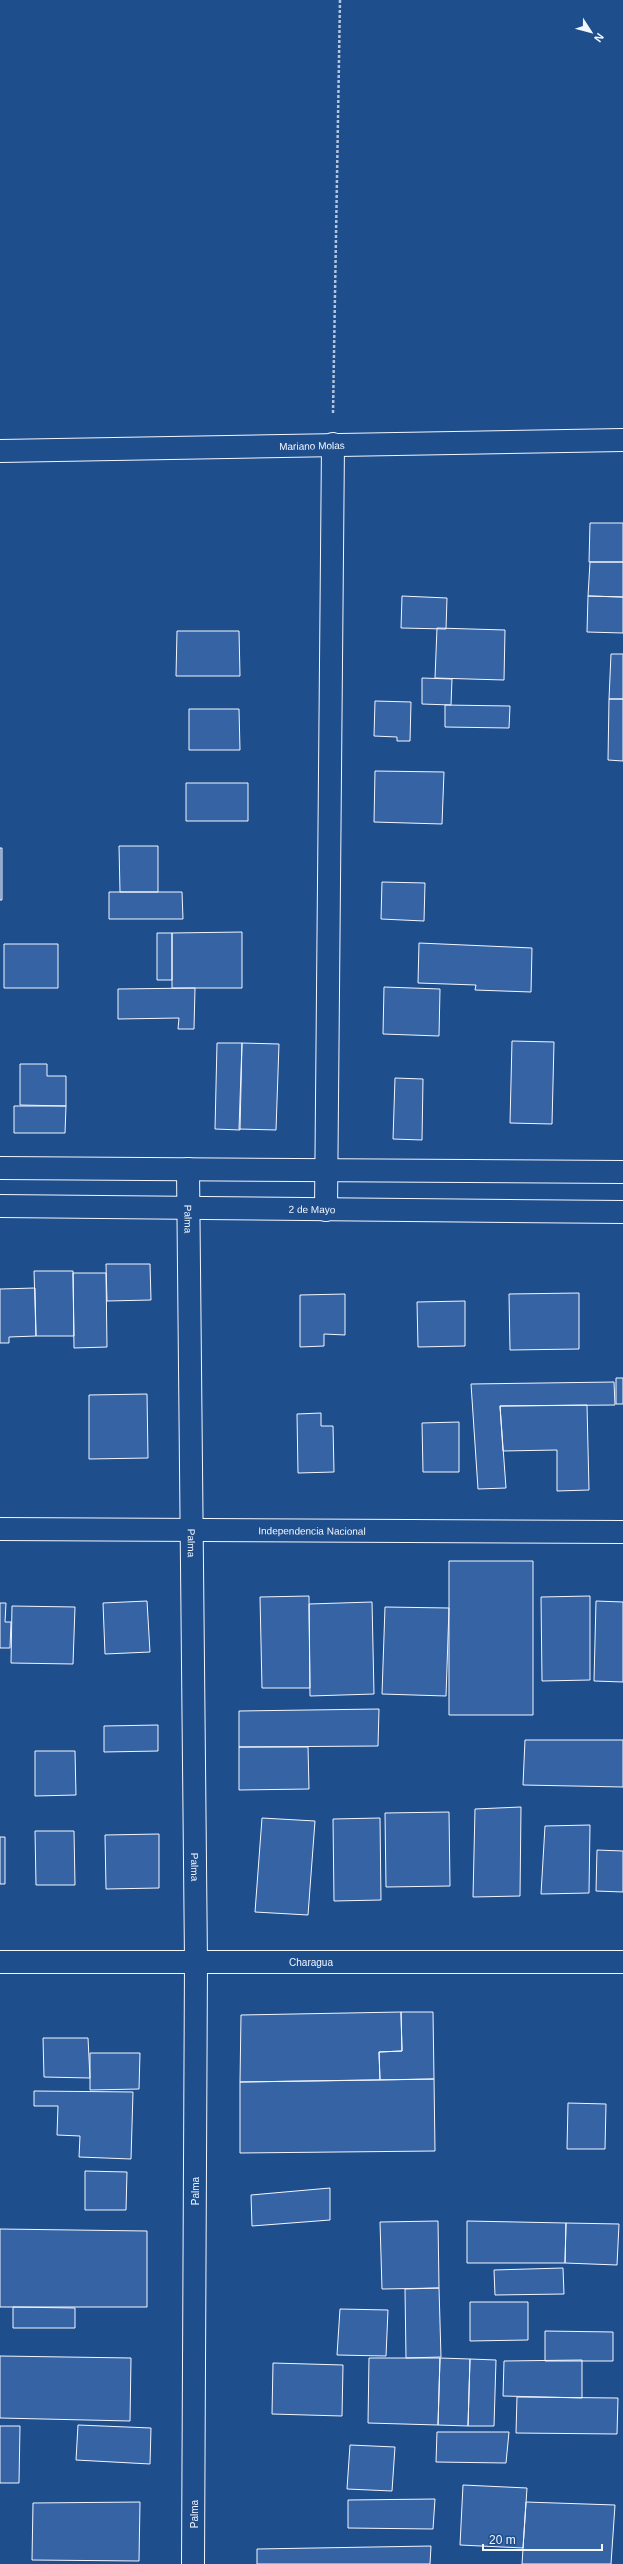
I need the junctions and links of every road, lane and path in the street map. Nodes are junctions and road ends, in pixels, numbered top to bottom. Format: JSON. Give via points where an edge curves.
{"nodes":[{"id":1,"x":340,"y":0,"type":"edge"},
{"id":2,"x":623,"y":440,"type":"edge"},
{"id":3,"x":333,"y":444,"type":"junction"},
{"id":4,"x":0,"y":451,"type":"edge"},
{"id":5,"x":0,"y":1168,"type":"edge"},
{"id":6,"x":188,"y":1169,"type":"junction"},
{"id":7,"x":326,"y":1170,"type":"junction"},
{"id":8,"x":623,"y":1172,"type":"edge"},
{"id":9,"x":0,"y":1206,"type":"edge"},
{"id":10,"x":189,"y":1208,"type":"junction"},
{"id":11,"x":326,"y":1210,"type":"junction"},
{"id":12,"x":623,"y":1212,"type":"edge"},
{"id":13,"x":0,"y":1529,"type":"edge"},
{"id":14,"x":192,"y":1531,"type":"junction"},
{"id":15,"x":623,"y":1532,"type":"edge"},
{"id":16,"x":0,"y":1962,"type":"edge"},
{"id":17,"x":196,"y":1962,"type":"junction"},
{"id":18,"x":623,"y":1962,"type":"edge"},
{"id":19,"x":193,"y":2564,"type":"edge"}],
"edges":[{"from":1,"to":3,"type":"path"},
{"from":2,"to":3,"type":"street","name":"Mariano Molas"},
{"from":3,"to":4,"type":"street","name":"Mariano Molas"},
{"from":3,"to":7,"type":"street"},
{"from":5,"to":6,"type":"street"},
{"from":6,"to":7,"type":"street"},
{"from":6,"to":10,"type":"street","name":"Palma"},
{"from":7,"to":8,"type":"street"},
{"from":7,"to":11,"type":"street"},
{"from":9,"to":10,"type":"street","name":"2 de Mayo"},
{"from":10,"to":11,"type":"street","name":"2 de Mayo"},
{"from":10,"to":14,"type":"street","name":"Palma"},
{"from":11,"to":12,"type":"street","name":"2 de Mayo"},
{"from":13,"to":14,"type":"street","name":"Independencia Nacional"},
{"from":14,"to":15,"type":"street","name":"Independencia Nacional"},
{"from":14,"to":17,"type":"street","name":"Palma"},
{"from":16,"to":17,"type":"street","name":"Charagua"},
{"from":17,"to":18,"type":"street","name":"Charagua"},
{"from":17,"to":19,"type":"street","name":"Palma"}]}
